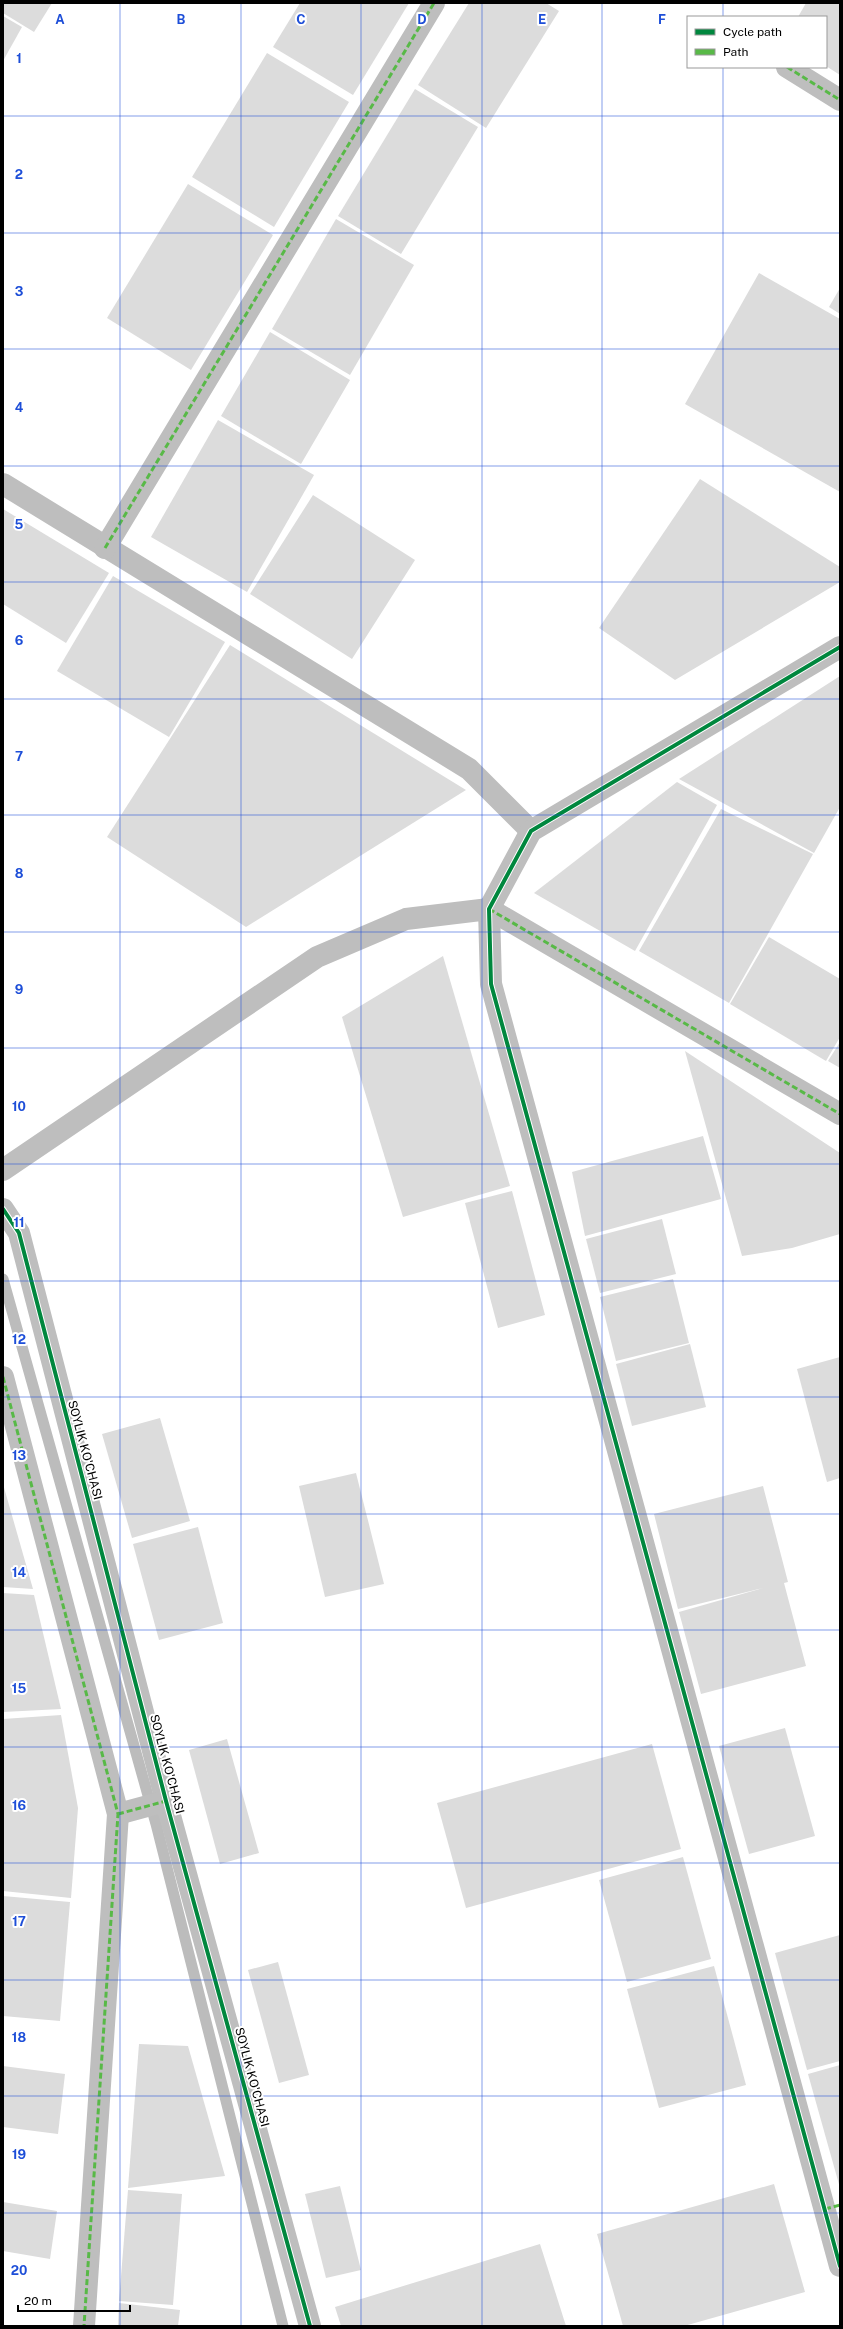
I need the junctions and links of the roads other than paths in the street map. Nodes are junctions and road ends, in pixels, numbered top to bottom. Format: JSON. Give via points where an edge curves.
{"nodes":[{"id":1,"x":434,"y":3,"type":"edge"},
{"id":2,"x":789,"y":68,"type":"edge"},
{"id":3,"x":840,"y":100,"type":"edge"},
{"id":4,"x":3,"y":484,"type":"edge"},
{"id":5,"x":105,"y":548,"type":"junction"},
{"id":6,"x":840,"y":647,"type":"edge"},
{"id":7,"x":531,"y":831,"type":"junction"},
{"id":8,"x":489,"y":909,"type":"junction"},
{"id":9,"x":840,"y":1114,"type":"edge"},
{"id":10,"x":3,"y":1170,"type":"edge"},
{"id":11,"x":3,"y":1209,"type":"edge"},
{"id":12,"x":3,"y":1377,"type":"edge"},
{"id":13,"x":166,"y":1801,"type":"junction"},
{"id":14,"x":118,"y":1814,"type":"junction"},
{"id":15,"x":832,"y":2207,"type":"edge"},
{"id":16,"x":840,"y":2266,"type":"edge"},
{"id":17,"x":84,"y":2326,"type":"edge"},
{"id":18,"x":310,"y":2326,"type":"edge"}],
"edges":[{"from":1,"to":5,"type":"street"},
{"from":2,"to":3,"type":"street"},
{"from":4,"to":5,"type":"street"},
{"from":5,"to":7,"type":"street","via":[[469,769]]},
{"from":6,"to":7,"type":"street"},
{"from":7,"to":8,"type":"street"},
{"from":8,"to":9,"type":"street"},
{"from":8,"to":10,"type":"street","via":[[406,919],[317,957]]},
{"from":8,"to":15,"type":"street","via":[[491,984]]},
{"from":11,"to":13,"type":"street","name":"SOYLIK KO'CHASI","via":[[19,1233]]},
{"from":12,"to":14,"type":"street"},
{"from":13,"to":14,"type":"street"},
{"from":13,"to":18,"type":"street","name":"SOYLIK KO'CHASI"},
{"from":14,"to":17,"type":"street"},
{"from":15,"to":16,"type":"street"}]}
